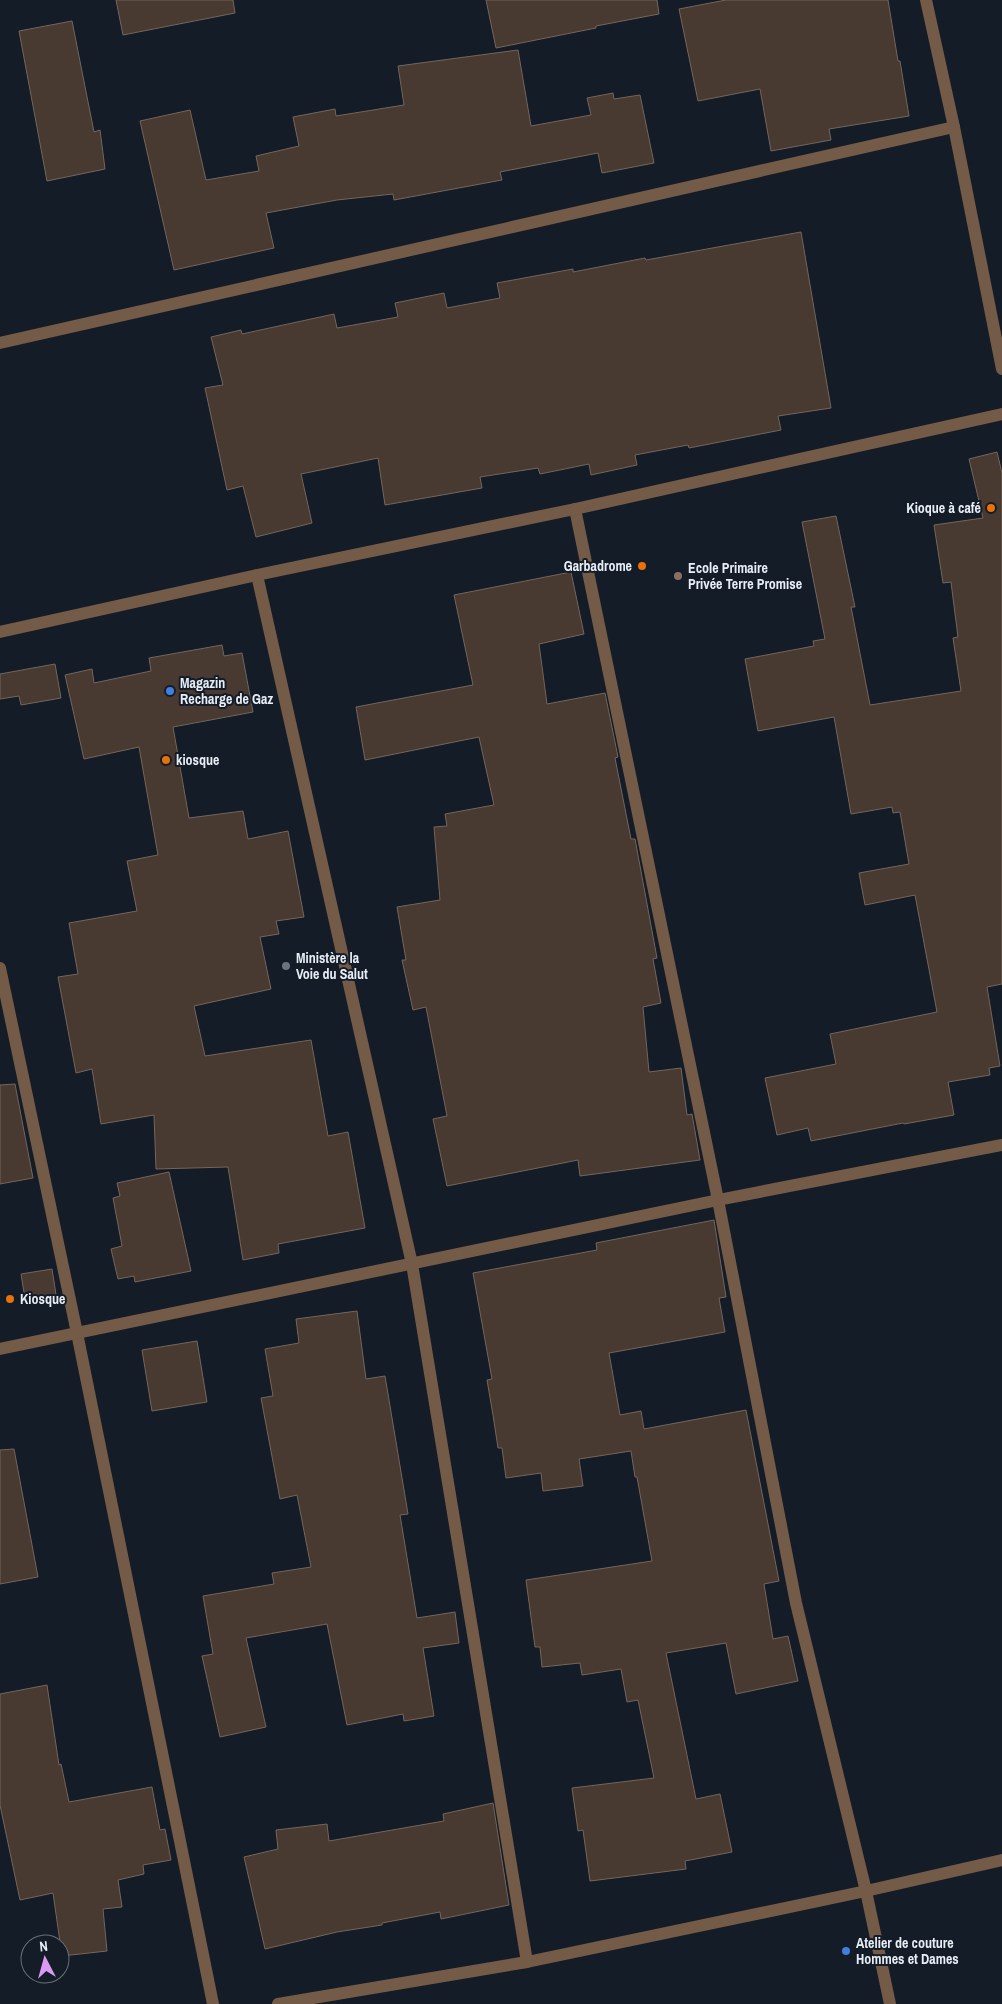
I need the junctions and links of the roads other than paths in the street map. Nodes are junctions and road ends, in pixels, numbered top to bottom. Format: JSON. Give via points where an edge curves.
{"nodes":[{"id":1,"x":926,"y":0,"type":"edge"},
{"id":2,"x":954,"y":127,"type":"junction"},
{"id":3,"x":0,"y":344,"type":"edge"},
{"id":4,"x":1002,"y":369,"type":"edge"},
{"id":5,"x":1002,"y":414,"type":"edge"},
{"id":6,"x":575,"y":510,"type":"junction"},
{"id":7,"x":257,"y":575,"type":"junction"},
{"id":8,"x":0,"y":632,"type":"edge"},
{"id":9,"x":0,"y":968,"type":"edge"},
{"id":10,"x":1002,"y":1145,"type":"edge"},
{"id":11,"x":718,"y":1200,"type":"junction"},
{"id":12,"x":412,"y":1264,"type":"junction"},
{"id":13,"x":77,"y":1334,"type":"junction"},
{"id":14,"x":0,"y":1349,"type":"edge"},
{"id":15,"x":1002,"y":1860,"type":"edge"},
{"id":16,"x":866,"y":1891,"type":"junction"},
{"id":17,"x":526,"y":1962,"type":"junction"},
{"id":18,"x":213,"y":2004,"type":"edge"},
{"id":19,"x":278,"y":2004,"type":"edge"},
{"id":20,"x":890,"y":2004,"type":"edge"}],
"edges":[{"from":1,"to":2,"type":"street"},
{"from":2,"to":3,"type":"street"},
{"from":2,"to":4,"type":"street"},
{"from":5,"to":6,"type":"street"},
{"from":6,"to":7,"type":"street"},
{"from":6,"to":11,"type":"street"},
{"from":7,"to":8,"type":"street"},
{"from":7,"to":12,"type":"street"},
{"from":9,"to":13,"type":"street"},
{"from":10,"to":11,"type":"street"},
{"from":11,"to":12,"type":"street"},
{"from":11,"to":16,"type":"street","via":[[796,1603]]},
{"from":12,"to":13,"type":"street"},
{"from":12,"to":17,"type":"street"},
{"from":13,"to":14,"type":"street"},
{"from":13,"to":18,"type":"street"},
{"from":15,"to":16,"type":"street"},
{"from":16,"to":17,"type":"street"},
{"from":16,"to":20,"type":"street"},
{"from":17,"to":19,"type":"street"}]}
